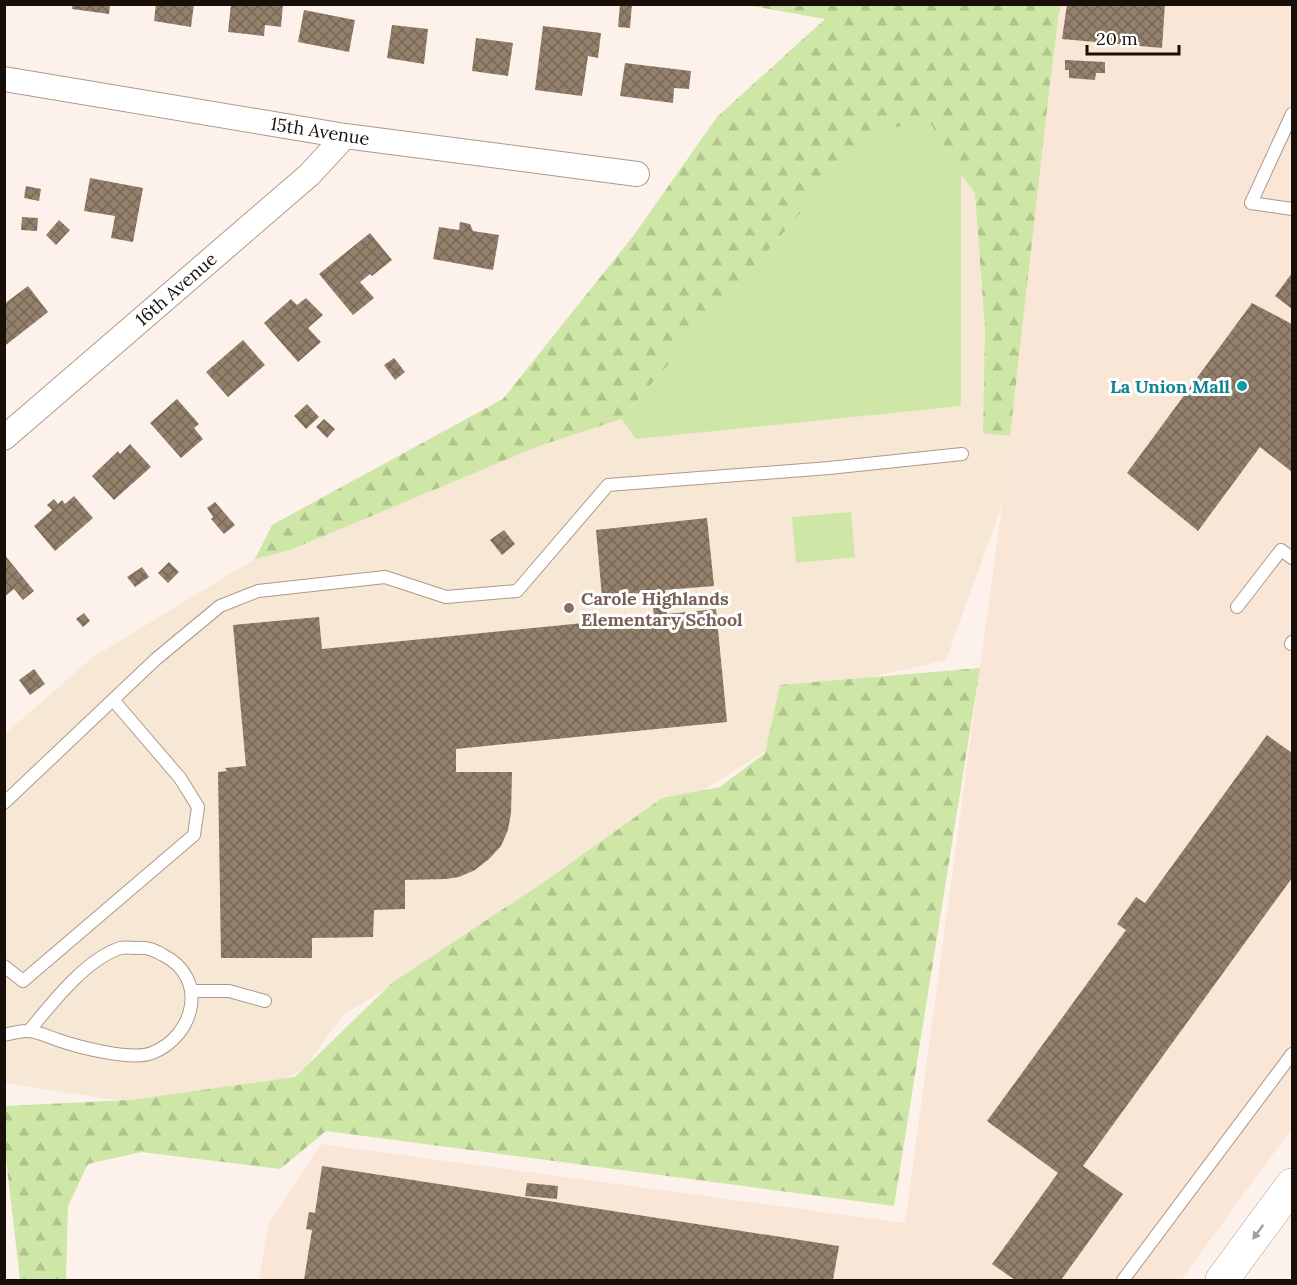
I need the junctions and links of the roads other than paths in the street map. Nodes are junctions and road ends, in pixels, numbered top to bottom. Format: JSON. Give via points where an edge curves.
{"nodes":[{"id":1,"x":4,"y":79,"type":"edge"},
{"id":2,"x":1293,"y":114,"type":"edge"},
{"id":3,"x":345,"y":136,"type":"junction"},
{"id":4,"x":637,"y":174,"type":"dead end"},
{"id":5,"x":1293,"y":209,"type":"edge"},
{"id":6,"x":4,"y":438,"type":"edge"},
{"id":7,"x":962,"y":454,"type":"dead end"},
{"id":8,"x":1293,"y":558,"type":"edge"},
{"id":9,"x":1237,"y":607,"type":"dead end"},
{"id":10,"x":114,"y":701,"type":"junction"},
{"id":11,"x":4,"y":803,"type":"edge"},
{"id":12,"x":4,"y":966,"type":"edge"},
{"id":13,"x":192,"y":991,"type":"junction"},
{"id":14,"x":265,"y":1001,"type":"dead end"},
{"id":15,"x":29,"y":1030,"type":"junction"},
{"id":16,"x":4,"y":1035,"type":"edge"},
{"id":17,"x":1293,"y":1054,"type":"edge"},
{"id":18,"x":1293,"y":1185,"type":"edge"},
{"id":19,"x":1123,"y":1281,"type":"edge"},
{"id":20,"x":1222,"y":1281,"type":"edge"}],
"edges":[{"from":1,"to":3,"type":"street","name":"15th Avenue"},
{"from":2,"to":5,"type":"lane","via":[[1251,203]]},
{"from":3,"to":4,"type":"street","name":"15th Avenue"},
{"from":3,"to":6,"type":"street","name":"16th Avenue","via":[[309,175]]},
{"from":7,"to":10,"type":"lane","via":[[608,485],[518,591],[446,597],[385,577],[258,591],[220,606],[156,659]]},
{"from":8,"to":9,"type":"lane","via":[[1281,550]]},
{"from":10,"to":11,"type":"lane"},
{"from":10,"to":12,"type":"lane","via":[[180,778],[198,807],[194,835],[23,981]]},
{"from":13,"to":14,"type":"lane","via":[[229,991]]},
{"from":13,"to":15,"type":"lane","via":[[183,1030],[172,1042],[150,1054],[137,1056],[80,1048]]},
{"from":13,"to":15,"type":"lane","via":[[182,968],[171,959],[149,947],[121,948],[90,965]]},
{"from":15,"to":16,"type":"lane"},
{"from":17,"to":19,"type":"lane"},
{"from":18,"to":20,"type":"main road","one_way":true}]}
